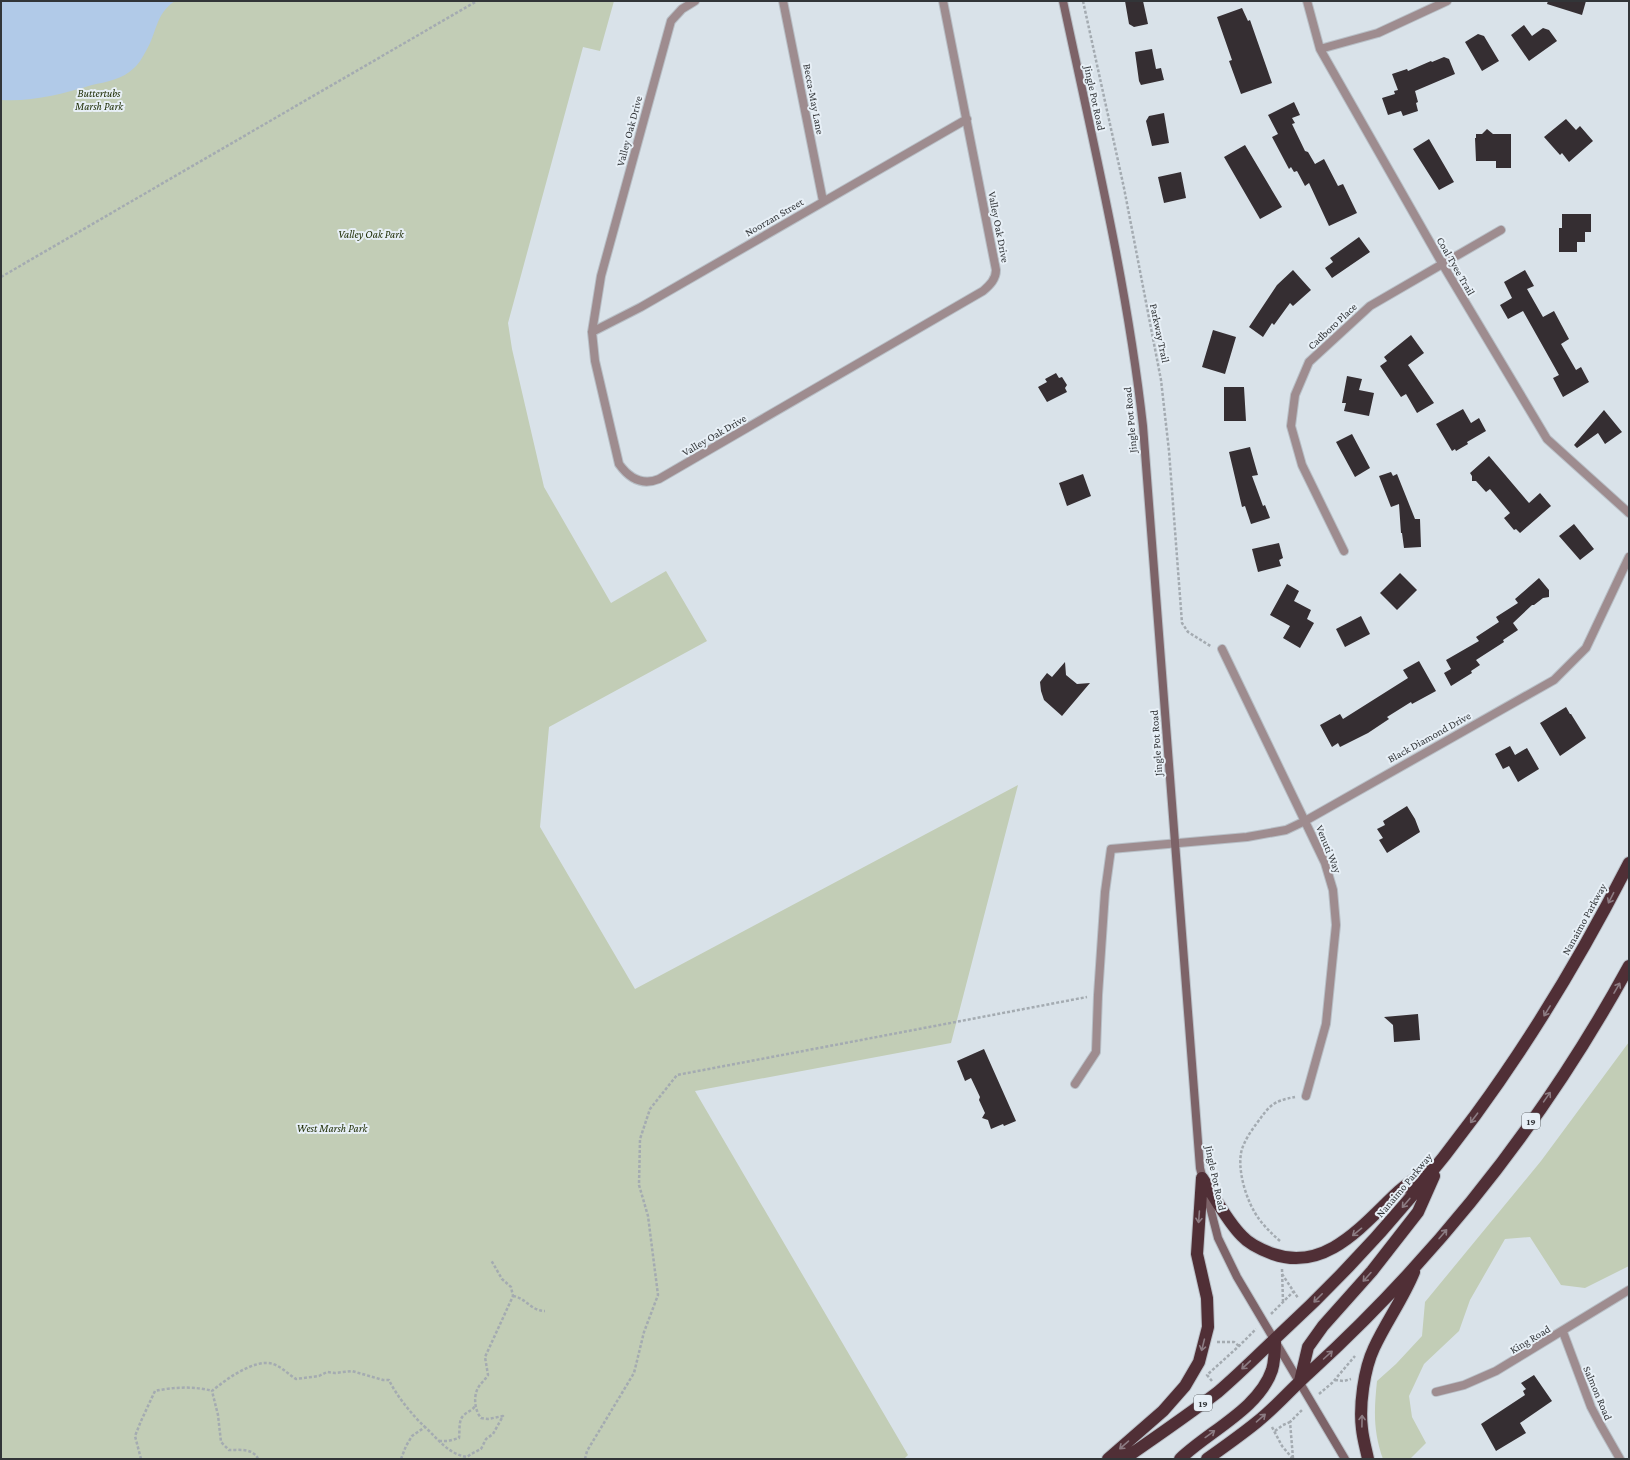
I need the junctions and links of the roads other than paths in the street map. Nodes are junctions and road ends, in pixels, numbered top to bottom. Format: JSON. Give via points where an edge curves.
{"nodes":[{"id":1,"x":695,"y":1,"type":"edge"},
{"id":2,"x":783,"y":1,"type":"edge"},
{"id":3,"x":943,"y":1,"type":"edge"},
{"id":4,"x":1063,"y":1,"type":"edge"},
{"id":5,"x":1307,"y":1,"type":"edge"},
{"id":6,"x":1447,"y":1,"type":"edge"},
{"id":7,"x":1320,"y":49,"type":"junction"},
{"id":8,"x":967,"y":119,"type":"junction"},
{"id":9,"x":822,"y":201,"type":"junction"},
{"id":10,"x":1501,"y":230,"type":"dead end"},
{"id":11,"x":1443,"y":265,"type":"junction"},
{"id":12,"x":592,"y":332,"type":"junction"},
{"id":13,"x":1629,"y":513,"type":"edge"},
{"id":14,"x":1344,"y":551,"type":"dead end"},
{"id":15,"x":1629,"y":557,"type":"edge"},
{"id":16,"x":1222,"y":649,"type":"road end"},
{"id":17,"x":1305,"y":821,"type":"junction"},
{"id":18,"x":1175,"y":844,"type":"junction"},
{"id":19,"x":1629,"y":863,"type":"edge"},
{"id":20,"x":1629,"y":966,"type":"edge"},
{"id":21,"x":1075,"y":1084,"type":"dead end"},
{"id":22,"x":1306,"y":1096,"type":"road end"},
{"id":23,"x":1440,"y":1162,"type":"junction"},
{"id":24,"x":1202,"y":1178,"type":"junction"},
{"id":25,"x":1418,"y":1263,"type":"junction"},
{"id":26,"x":1629,"y":1290,"type":"edge"},
{"id":27,"x":1563,"y":1332,"type":"junction"},
{"id":28,"x":1275,"y":1339,"type":"junction"},
{"id":29,"x":1300,"y":1381,"type":"junction"},
{"id":30,"x":1436,"y":1392,"type":"dead end"},
{"id":31,"x":1108,"y":1459,"type":"edge"},
{"id":32,"x":1124,"y":1459,"type":"edge"},
{"id":33,"x":1180,"y":1459,"type":"edge"},
{"id":34,"x":1207,"y":1459,"type":"edge"},
{"id":35,"x":1345,"y":1459,"type":"edge"},
{"id":36,"x":1368,"y":1459,"type":"edge"},
{"id":37,"x":1620,"y":1459,"type":"edge"}],
"edges":[{"from":1,"to":12,"type":"street","name":"Valley Oak Drive","via":[[682,9],[671,21],[601,276]]},
{"from":2,"to":9,"type":"street","name":"Becca-May Lane"},
{"from":3,"to":8,"type":"street","name":"Valley Oak Drive"},
{"from":4,"to":18,"type":"main road","name":"Jingle Pot Road","via":[[1102,184],[1137,370]]},
{"from":5,"to":7,"type":"street","name":"Coal Tyee Trail"},
{"from":6,"to":7,"type":"street","via":[[1378,34]]},
{"from":7,"to":11,"type":"street","name":"Coal Tyee Trail"},
{"from":8,"to":9,"type":"street","name":"Noorzan Street"},
{"from":8,"to":12,"type":"street","name":"Valley Oak Drive","via":[[996,270],[996,275],[988,286],[654,482],[637,480],[627,474],[619,464],[595,361]]},
{"from":9,"to":12,"type":"street","name":"Noorzan Street","via":[[641,308]]},
{"from":10,"to":11,"type":"street","name":"Cadboro Place"},
{"from":11,"to":13,"type":"street","name":"Coal Tyee Trail","via":[[1546,439]]},
{"from":11,"to":14,"type":"street","name":"Cadboro Place","via":[[1370,306],[1309,362],[1295,395],[1291,426],[1302,465]]},
{"from":15,"to":17,"type":"street","name":"Black Diamond Drive","via":[[1586,648],[1554,680]]},
{"from":16,"to":17,"type":"street","name":"Venuti Way"},
{"from":17,"to":18,"type":"street","name":"Black Diamond Drive","via":[[1286,830],[1267,834]]},
{"from":17,"to":22,"type":"street","name":"Venuti Way","via":[[1325,863],[1333,890],[1336,925],[1326,1024]]},
{"from":18,"to":21,"type":"street","via":[[1111,849],[1105,892],[1096,1052]]},
{"from":18,"to":24,"type":"main road","name":"Jingle Pot Road"},
{"from":19,"to":23,"type":"highway","name":"Nanaimo Parkway","number":"19","one_way":true,"via":[[1590,938],[1544,1016],[1493,1092]]},
{"from":25,"to":20,"type":"highway","number":"19","one_way":true,"via":[[1525,1130],[1575,1057]]},
{"from":23,"to":24,"type":"highway","one_way":true,"via":[[1400,1190],[1360,1230],[1345,1241],[1331,1249],[1297,1258],[1283,1258],[1254,1246],[1242,1236]]},
{"from":23,"to":28,"type":"highway","name":"Nanaimo Parkway","number":"19","one_way":true,"via":[[1362,1253]]},
{"from":23,"to":29,"type":"highway","one_way":true,"via":[[1418,1212],[1308,1347]]},
{"from":24,"to":28,"type":"main road","name":"Jingle Pot Road","via":[[1218,1238],[1237,1277]]},
{"from":24,"to":31,"type":"highway","one_way":true,"via":[[1196,1254],[1207,1298],[1208,1327],[1199,1362],[1185,1386],[1162,1411]]},
{"from":29,"to":25,"type":"highway","number":"19","one_way":true,"via":[[1354,1331]]},
{"from":36,"to":25,"type":"highway","one_way":true,"via":[[1362,1429],[1367,1369],[1373,1349]]},
{"from":26,"to":27,"type":"street","name":"King Road"},
{"from":27,"to":30,"type":"street","name":"King Road","via":[[1496,1372],[1464,1385]]},
{"from":27,"to":37,"type":"street","name":"Salmon Road","via":[[1591,1407]]},
{"from":28,"to":29,"type":"main road","name":"Jingle Pot Road"},
{"from":28,"to":32,"type":"highway","name":"Nanaimo Parkway","number":"19","one_way":true,"via":[[1219,1390]]},
{"from":33,"to":28,"type":"highway","one_way":true,"via":[[1246,1408],[1264,1387],[1272,1369]]},
{"from":34,"to":29,"type":"highway","number":"19","one_way":true,"via":[[1258,1421]]},
{"from":29,"to":35,"type":"main road","name":"Jingle Pot Road"}]}
